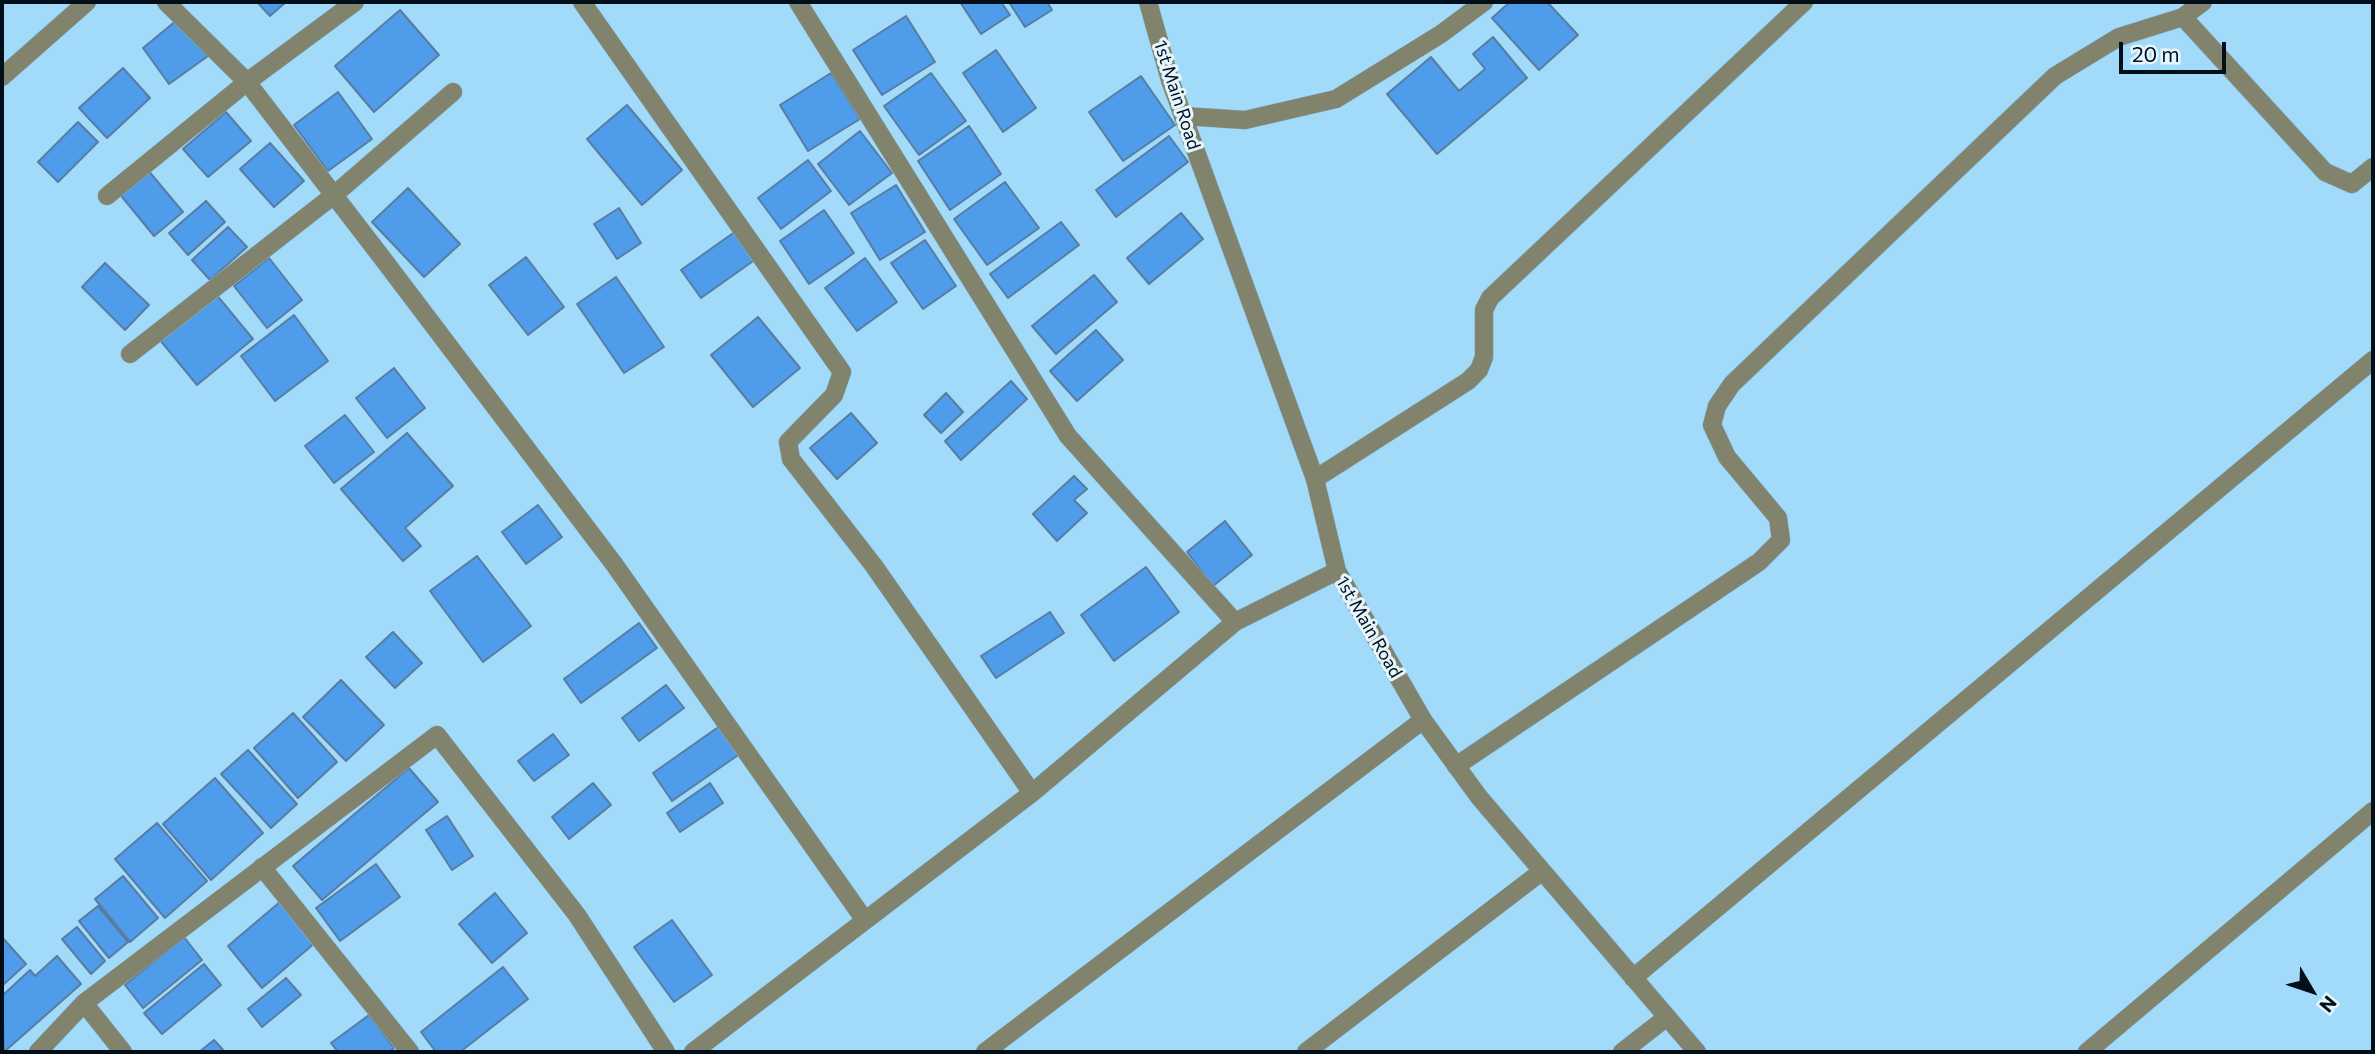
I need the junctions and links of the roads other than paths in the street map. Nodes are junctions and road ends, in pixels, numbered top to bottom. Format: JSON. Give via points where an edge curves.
{"nodes":[{"id":1,"x":87,"y":2,"type":"edge"},
{"id":2,"x":166,"y":2,"type":"edge"},
{"id":3,"x":355,"y":2,"type":"edge"},
{"id":4,"x":582,"y":2,"type":"edge"},
{"id":5,"x":798,"y":2,"type":"edge"},
{"id":6,"x":1148,"y":2,"type":"edge"},
{"id":7,"x":1484,"y":2,"type":"edge"},
{"id":8,"x":1804,"y":2,"type":"edge"},
{"id":9,"x":2203,"y":2,"type":"edge"},
{"id":10,"x":2183,"y":17,"type":"junction"},
{"id":11,"x":2,"y":77,"type":"edge"},
{"id":12,"x":247,"y":82,"type":"junction"},
{"id":13,"x":453,"y":92,"type":"dead end"},
{"id":14,"x":1183,"y":116,"type":"junction"},
{"id":15,"x":2373,"y":167,"type":"edge"},
{"id":16,"x":334,"y":195,"type":"junction"},
{"id":17,"x":107,"y":196,"type":"dead end"},
{"id":18,"x":130,"y":355,"type":"dead end"},
{"id":19,"x":2373,"y":360,"type":"edge"},
{"id":20,"x":1315,"y":479,"type":"junction"},
{"id":21,"x":1337,"y":571,"type":"junction"},
{"id":22,"x":1235,"y":622,"type":"junction"},
{"id":23,"x":1423,"y":720,"type":"junction"},
{"id":24,"x":1455,"y":766,"type":"junction"},
{"id":25,"x":1032,"y":793,"type":"junction"},
{"id":26,"x":2373,"y":811,"type":"edge"},
{"id":27,"x":262,"y":867,"type":"junction"},
{"id":28,"x":1541,"y":872,"type":"junction"},
{"id":29,"x":864,"y":919,"type":"junction"},
{"id":30,"x":1633,"y":978,"type":"junction"},
{"id":31,"x":83,"y":1003,"type":"junction"},
{"id":32,"x":1667,"y":1017,"type":"junction"},
{"id":33,"x":38,"y":1052,"type":"edge"},
{"id":34,"x":123,"y":1052,"type":"edge"},
{"id":35,"x":410,"y":1052,"type":"edge"},
{"id":36,"x":666,"y":1052,"type":"edge"},
{"id":37,"x":693,"y":1052,"type":"edge"},
{"id":38,"x":985,"y":1052,"type":"edge"},
{"id":39,"x":1306,"y":1052,"type":"edge"},
{"id":40,"x":1622,"y":1052,"type":"edge"},
{"id":41,"x":1697,"y":1052,"type":"edge"},
{"id":42,"x":2087,"y":1052,"type":"edge"}],
"edges":[{"from":1,"to":11,"type":"street"},
{"from":2,"to":12,"type":"street"},
{"from":3,"to":12,"type":"street"},
{"from":4,"to":25,"type":"street","via":[[842,372],[834,395],[788,442],[791,459],[874,566]]},
{"from":5,"to":22,"type":"street","via":[[1068,436]]},
{"from":6,"to":14,"type":"street","name":"1st Main Road"},
{"from":7,"to":14,"type":"street","via":[[1336,99],[1245,120]]},
{"from":8,"to":20,"type":"street","via":[[1490,298],[1482,323],[1484,357],[1468,381]]},
{"from":9,"to":10,"type":"street"},
{"from":10,"to":15,"type":"street","via":[[2325,173],[2352,184]]},
{"from":10,"to":24,"type":"street","via":[[2119,37],[2055,76],[1732,384],[1717,406],[1712,425],[1727,457],[1778,518],[1781,540],[1759,562]]},
{"from":12,"to":16,"type":"street"},
{"from":12,"to":17,"type":"street"},
{"from":13,"to":16,"type":"street"},
{"from":14,"to":20,"type":"street","name":"1st Main Road"},
{"from":16,"to":18,"type":"street"},
{"from":16,"to":29,"type":"street","via":[[614,564]]},
{"from":19,"to":30,"type":"street"},
{"from":20,"to":21,"type":"street","name":"1st Main Road"},
{"from":21,"to":22,"type":"street"},
{"from":21,"to":23,"type":"street","name":"1st Main Road"},
{"from":22,"to":25,"type":"street"},
{"from":23,"to":24,"type":"street","name":"1st Main Road"},
{"from":23,"to":38,"type":"street"},
{"from":24,"to":28,"type":"street","name":"1st Main Road"},
{"from":25,"to":29,"type":"street"},
{"from":26,"to":42,"type":"street"},
{"from":27,"to":31,"type":"street"},
{"from":27,"to":35,"type":"street"},
{"from":27,"to":36,"type":"street","via":[[437,735],[578,915]]},
{"from":28,"to":30,"type":"street","name":"1st Main Road"},
{"from":28,"to":39,"type":"street"},
{"from":29,"to":37,"type":"street"},
{"from":30,"to":32,"type":"street","name":"1st Main Road"},
{"from":31,"to":33,"type":"street"},
{"from":31,"to":34,"type":"street"},
{"from":32,"to":40,"type":"street"},
{"from":32,"to":41,"type":"street","name":"1st Main Road"}]}
